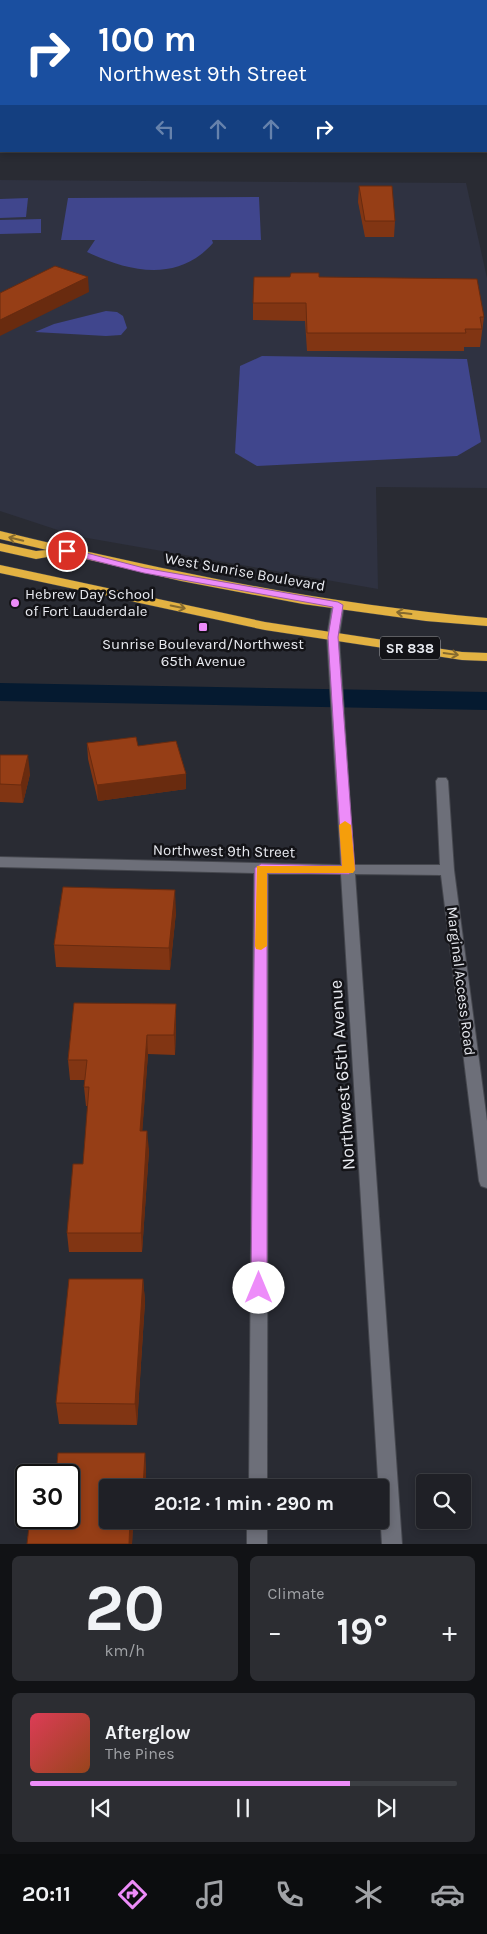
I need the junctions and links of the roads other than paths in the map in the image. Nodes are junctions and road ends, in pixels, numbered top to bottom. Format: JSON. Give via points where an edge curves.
{"nodes":[{"id":1,"x":0,"y":535,"type":"edge"},
{"id":2,"x":0,"y":547,"type":"edge"},
{"id":3,"x":67,"y":551,"type":"junction"},
{"id":4,"x":0,"y":569,"type":"edge"},
{"id":5,"x":338,"y":605,"type":"junction"},
{"id":6,"x":487,"y":622,"type":"edge"},
{"id":7,"x":333,"y":637,"type":"junction"},
{"id":8,"x":487,"y":657,"type":"edge"},
{"id":9,"x":442,"y":781,"type":"dead end"},
{"id":10,"x":0,"y":862,"type":"edge"},
{"id":11,"x":261,"y":868,"type":"junction"},
{"id":12,"x":349,"y":870,"type":"junction"},
{"id":13,"x":447,"y":870,"type":"junction"},
{"id":14,"x":487,"y":1181,"type":"edge"},
{"id":15,"x":258,"y":1479,"type":"edge"},
{"id":16,"x":258,"y":1529,"type":"edge"},
{"id":17,"x":257,"y":1544,"type":"edge"},
{"id":18,"x":392,"y":1544,"type":"edge"}],
"edges":[{"from":3,"to":1,"type":"highway","name":"West Sunrise Boulevard","number":"SR 838","one_way":true},
{"from":2,"to":3,"type":"highway","via":[[36,555]]},
{"from":3,"to":5,"type":"highway","name":"West Sunrise Boulevard","number":"SR 838","via":[[144,570]]},
{"from":4,"to":7,"type":"highway","number":"SR 838","one_way":true,"via":[[265,626]]},
{"from":6,"to":5,"type":"highway","name":"West Sunrise Boulevard","number":"SR 838","one_way":true},
{"from":5,"to":7,"type":"street","name":"Northwest 65th Avenue"},
{"from":7,"to":8,"type":"highway","number":"SR 838","one_way":true},
{"from":7,"to":12,"type":"street","name":"Northwest 65th Avenue"},
{"from":9,"to":13,"type":"street","name":"Marginal Access Road"},
{"from":10,"to":11,"type":"street","name":"Northwest 9th Street"},
{"from":11,"to":12,"type":"street","name":"Northwest 9th Street"},
{"from":11,"to":15,"type":"street"},
{"from":12,"to":13,"type":"street","name":"Northwest 9th Street"},
{"from":12,"to":18,"type":"street","name":"Northwest 65th Avenue"},
{"from":13,"to":14,"type":"street","name":"Marginal Access Road"},
{"from":16,"to":17,"type":"street"}]}
